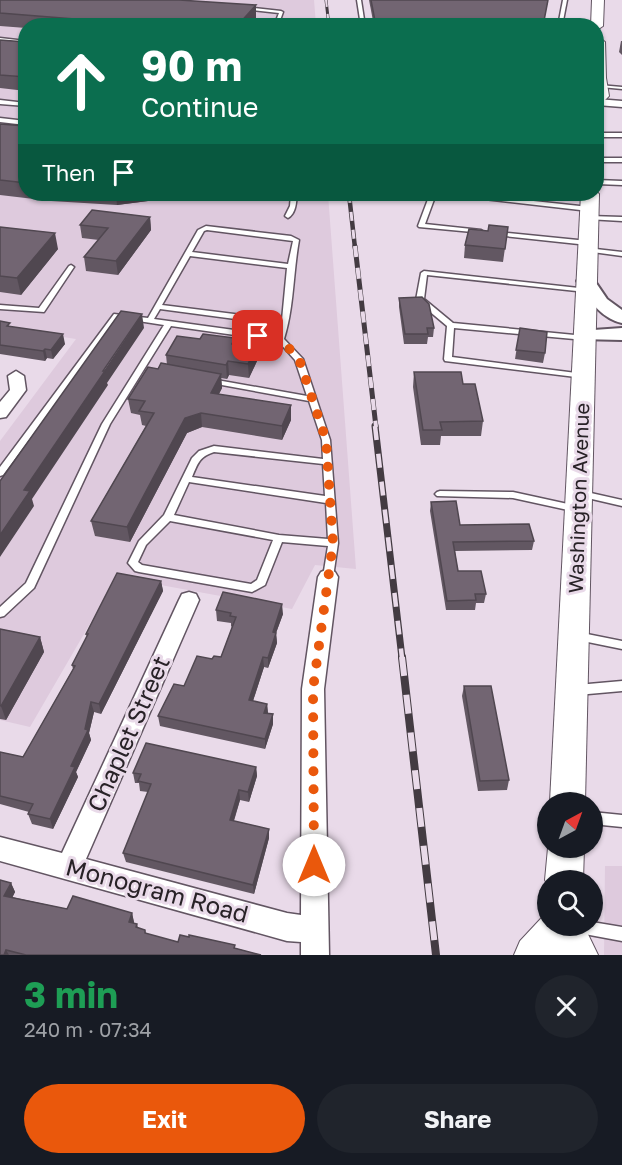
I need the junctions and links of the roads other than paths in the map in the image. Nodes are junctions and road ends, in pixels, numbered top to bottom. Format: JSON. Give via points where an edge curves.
{"nodes":[{"id":1,"x":359,"y":0,"type":"edge"},
{"id":2,"x":565,"y":0,"type":"edge"},
{"id":3,"x":598,"y":0,"type":"edge"},
{"id":4,"x":234,"y":7,"type":"edge"},
{"id":5,"x":279,"y":18,"type":"edge"},
{"id":6,"x":362,"y":18,"type":"edge"},
{"id":7,"x":562,"y":18,"type":"edge"},
{"id":8,"x":597,"y":18,"type":"edge"},
{"id":9,"x":0,"y":39,"type":"edge"},
{"id":10,"x":18,"y":41,"type":"edge"},
{"id":11,"x":604,"y":82,"type":"edge"},
{"id":12,"x":622,"y":88,"type":"edge"},
{"id":13,"x":0,"y":102,"type":"edge"},
{"id":14,"x":604,"y":102,"type":"edge"},
{"id":15,"x":14,"y":104,"type":"junction"},
{"id":16,"x":18,"y":104,"type":"edge"},
{"id":17,"x":622,"y":104,"type":"edge"},
{"id":18,"x":0,"y":119,"type":"edge"},
{"id":19,"x":18,"y":122,"type":"edge"},
{"id":20,"x":604,"y":135,"type":"edge"},
{"id":21,"x":622,"y":135,"type":"edge"},
{"id":22,"x":604,"y":160,"type":"edge"},
{"id":23,"x":622,"y":160,"type":"edge"},
{"id":24,"x":604,"y":182,"type":"edge"},
{"id":25,"x":622,"y":183,"type":"edge"},
{"id":26,"x":293,"y":201,"type":"edge"},
{"id":27,"x":430,"y":201,"type":"edge"},
{"id":28,"x":529,"y":201,"type":"edge"},
{"id":29,"x":589,"y":207,"type":"edge"},
{"id":30,"x":288,"y":216,"type":"dead end"},
{"id":31,"x":622,"y":219,"type":"edge"},
{"id":32,"x":587,"y":246,"type":"junction"},
{"id":33,"x":188,"y":254,"type":"junction"},
{"id":34,"x":622,"y":254,"type":"edge"},
{"id":35,"x":291,"y":266,"type":"junction"},
{"id":36,"x":71,"y":267,"type":"dead end"},
{"id":37,"x":586,"y":286,"type":"junction"},
{"id":38,"x":0,"y":307,"type":"edge"},
{"id":39,"x":158,"y":307,"type":"junction"},
{"id":40,"x":622,"y":318,"type":"edge"},
{"id":41,"x":150,"y":320,"type":"junction"},
{"id":42,"x":169,"y":323,"type":"junction"},
{"id":43,"x":285,"y":324,"type":"junction"},
{"id":44,"x":451,"y":325,"type":"junction"},
{"id":45,"x":622,"y":334,"type":"edge"},
{"id":46,"x":586,"y":337,"type":"junction"},
{"id":47,"x":280,"y":339,"type":"junction"},
{"id":48,"x":141,"y":369,"type":"junction"},
{"id":49,"x":153,"y":371,"type":"edge"},
{"id":50,"x":584,"y":376,"type":"junction"},
{"id":51,"x":198,"y":379,"type":"edge"},
{"id":52,"x":17,"y":383,"type":"dead end"},
{"id":53,"x":312,"y":399,"type":"junction"},
{"id":54,"x":0,"y":413,"type":"edge"},
{"id":55,"x":327,"y":462,"type":"junction"},
{"id":56,"x":0,"y":473,"type":"edge"},
{"id":57,"x":186,"y":479,"type":"junction"},
{"id":58,"x":440,"y":494,"type":"dead end"},
{"id":59,"x":330,"y":500,"type":"junction"},
{"id":60,"x":579,"y":502,"type":"junction"},
{"id":61,"x":622,"y":503,"type":"edge"},
{"id":62,"x":168,"y":517,"type":"junction"},
{"id":63,"x":279,"y":538,"type":"junction"},
{"id":64,"x":333,"y":543,"type":"junction"},
{"id":65,"x":328,"y":577,"type":"joint"},
{"id":66,"x":189,"y":600,"type":"dead end"},
{"id":67,"x":0,"y":613,"type":"edge"},
{"id":68,"x":574,"y":635,"type":"junction"},
{"id":69,"x":622,"y":645,"type":"edge"},
{"id":70,"x":622,"y":686,"type":"edge"},
{"id":71,"x":571,"y":690,"type":"junction"},
{"id":72,"x":567,"y":792,"type":"edge"},
{"id":73,"x":603,"y":819,"type":"edge"},
{"id":74,"x":622,"y":822,"type":"edge"},
{"id":75,"x":0,"y":849,"type":"edge"},
{"id":76,"x":69,"y":867,"type":"junction"},
{"id":77,"x":603,"y":930,"type":"edge"},
{"id":78,"x":622,"y":934,"type":"edge"},
{"id":79,"x":552,"y":936,"type":"edge"},
{"id":80,"x":567,"y":936,"type":"edge"},
{"id":81,"x":314,"y":943,"type":"edge"},
{"id":82,"x":534,"y":955,"type":"edge"},
{"id":83,"x":578,"y":955,"type":"edge"}],
"edges":[{"from":1,"to":6,"type":"lane"},
{"from":2,"to":7,"type":"lane"},
{"from":3,"to":8,"type":"main road"},
{"from":4,"to":5,"type":"lane","via":[[281,12]]},
{"from":9,"to":10,"type":"lane"},
{"from":11,"to":12,"type":"lane"},
{"from":13,"to":15,"type":"lane"},
{"from":14,"to":17,"type":"street"},
{"from":15,"to":16,"type":"lane"},
{"from":15,"to":18,"type":"lane"},
{"from":18,"to":19,"type":"lane"},
{"from":20,"to":21,"type":"lane"},
{"from":22,"to":23,"type":"lane"},
{"from":24,"to":25,"type":"lane"},
{"from":26,"to":30,"type":"lane"},
{"from":27,"to":32,"type":"lane","via":[[421,226]]},
{"from":28,"to":29,"type":"lane"},
{"from":29,"to":31,"type":"lane"},
{"from":29,"to":32,"type":"main road","name":"Washington Avenue"},
{"from":32,"to":34,"type":"lane"},
{"from":32,"to":37,"type":"main road","name":"Washington Avenue"},
{"from":33,"to":35,"type":"lane"},
{"from":33,"to":35,"type":"lane","via":[[201,230],[227,230],[296,240]]},
{"from":33,"to":39,"type":"lane"},
{"from":35,"to":43,"type":"lane"},
{"from":36,"to":38,"type":"lane","via":[[41,310]]},
{"from":37,"to":40,"type":"street","via":[[600,303]]},
{"from":37,"to":44,"type":"lane","via":[[424,273],[420,300]]},
{"from":37,"to":46,"type":"main road","name":"Washington Avenue"},
{"from":39,"to":41,"type":"lane"},
{"from":39,"to":43,"type":"lane"},
{"from":41,"to":42,"type":"lane"},
{"from":41,"to":56,"type":"lane","via":[[117,316]]},
{"from":42,"to":47,"type":"lane"},
{"from":42,"to":48,"type":"lane"},
{"from":43,"to":47,"type":"lane"},
{"from":44,"to":46,"type":"lane"},
{"from":44,"to":50,"type":"lane","via":[[448,359]]},
{"from":45,"to":46,"type":"street"},
{"from":46,"to":50,"type":"main road","name":"Washington Avenue"},
{"from":47,"to":53,"type":"lane","via":[[299,359]]},
{"from":48,"to":49,"type":"lane"},
{"from":48,"to":67,"type":"lane","via":[[106,424],[30,585]]},
{"from":50,"to":60,"type":"main road","name":"Washington Avenue"},
{"from":51,"to":53,"type":"lane"},
{"from":52,"to":54,"type":"street"},
{"from":53,"to":55,"type":"lane","via":[[326,440]]},
{"from":55,"to":57,"type":"lane","via":[[214,449],[195,460]]},
{"from":55,"to":59,"type":"lane"},
{"from":57,"to":59,"type":"lane"},
{"from":57,"to":62,"type":"lane"},
{"from":58,"to":60,"type":"lane","via":[[513,495]]},
{"from":59,"to":64,"type":"lane"},
{"from":60,"to":61,"type":"lane"},
{"from":60,"to":68,"type":"main road","name":"Washington Avenue"},
{"from":62,"to":63,"type":"lane"},
{"from":62,"to":63,"type":"lane","via":[[142,543],[135,566],[252,588],[261,582]]},
{"from":63,"to":64,"type":"lane"},
{"from":64,"to":65,"type":"lane"},
{"from":65,"to":81,"type":"street","via":[[313,689]]},
{"from":66,"to":76,"type":"street","name":"Chaplet Street"},
{"from":68,"to":69,"type":"lane"},
{"from":68,"to":71,"type":"main road","name":"Washington Avenue"},
{"from":70,"to":71,"type":"lane"},
{"from":71,"to":72,"type":"main road","name":"Washington Avenue"},
{"from":73,"to":74,"type":"lane"},
{"from":75,"to":76,"type":"street","name":"Monogram Road"},
{"from":76,"to":81,"type":"street","name":"Monogram Road","via":[[287,927]]},
{"from":77,"to":78,"type":"lane"},
{"from":79,"to":82,"type":"main road"},
{"from":80,"to":83,"type":"main road"}]}
